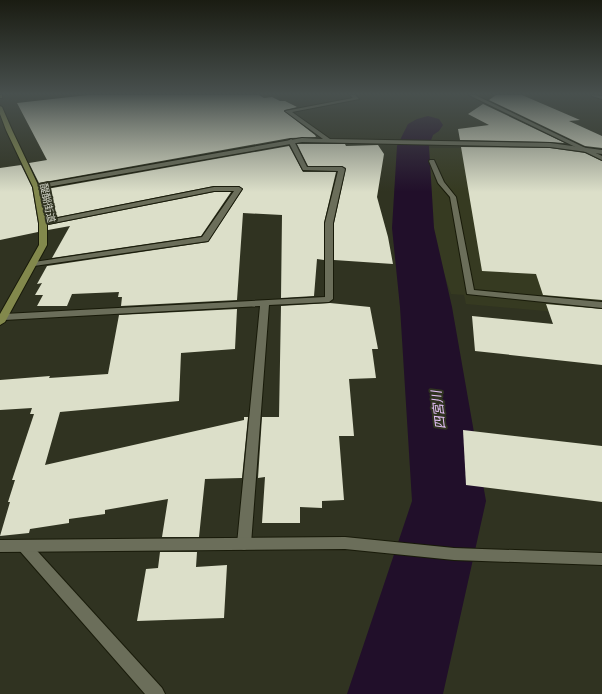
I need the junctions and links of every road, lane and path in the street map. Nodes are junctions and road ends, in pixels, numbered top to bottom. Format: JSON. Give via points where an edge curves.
{"nodes":[{"id":1,"x":9,"y":127,"type":"edge"},
{"id":2,"x":311,"y":127,"type":"edge"},
{"id":3,"x":539,"y":127,"type":"edge"},
{"id":4,"x":328,"y":140,"type":"junction"},
{"id":5,"x":291,"y":141,"type":"junction"},
{"id":6,"x":584,"y":149,"type":"junction"},
{"id":7,"x":602,"y":152,"type":"edge"},
{"id":8,"x":602,"y":158,"type":"edge"},
{"id":9,"x":432,"y":161,"type":"dead end"},
{"id":10,"x":36,"y":187,"type":"junction"},
{"id":11,"x":43,"y":224,"type":"junction"},
{"id":12,"x":34,"y":264,"type":"junction"},
{"id":13,"x":265,"y":302,"type":"junction"},
{"id":14,"x":602,"y":305,"type":"edge"},
{"id":15,"x":2,"y":319,"type":"edge"},
{"id":16,"x":244,"y":544,"type":"junction"},
{"id":17,"x":0,"y":546,"type":"edge"},
{"id":18,"x":24,"y":546,"type":"junction"},
{"id":19,"x":602,"y":559,"type":"edge"},
{"id":20,"x":156,"y":694,"type":"edge"}],
"edges":[{"from":1,"to":10,"type":"main road","name":"醍醐街道"},
{"from":2,"to":4,"type":"street"},
{"from":3,"to":6,"type":"street"},
{"from":4,"to":5,"type":"street"},
{"from":4,"to":6,"type":"street","via":[[550,145]]},
{"from":5,"to":10,"type":"street"},
{"from":5,"to":13,"type":"street","via":[[305,170],[342,169],[329,223],[329,299]]},
{"from":6,"to":7,"type":"street"},
{"from":6,"to":8,"type":"street"},
{"from":9,"to":14,"type":"street","via":[[440,183],[453,198],[470,292]]},
{"from":10,"to":11,"type":"main road","name":"醍醐街道"},
{"from":11,"to":12,"type":"main road","name":"醍醐街道","via":[[43,245]]},
{"from":11,"to":12,"type":"street","via":[[214,189],[239,189],[205,239]]},
{"from":12,"to":15,"type":"main road","name":"醍醐街道"},
{"from":13,"to":15,"type":"street"},
{"from":13,"to":16,"type":"street"},
{"from":16,"to":18,"type":"street"},
{"from":16,"to":19,"type":"street","via":[[345,543],[454,554]]},
{"from":17,"to":18,"type":"street"},
{"from":18,"to":20,"type":"street"}]}
